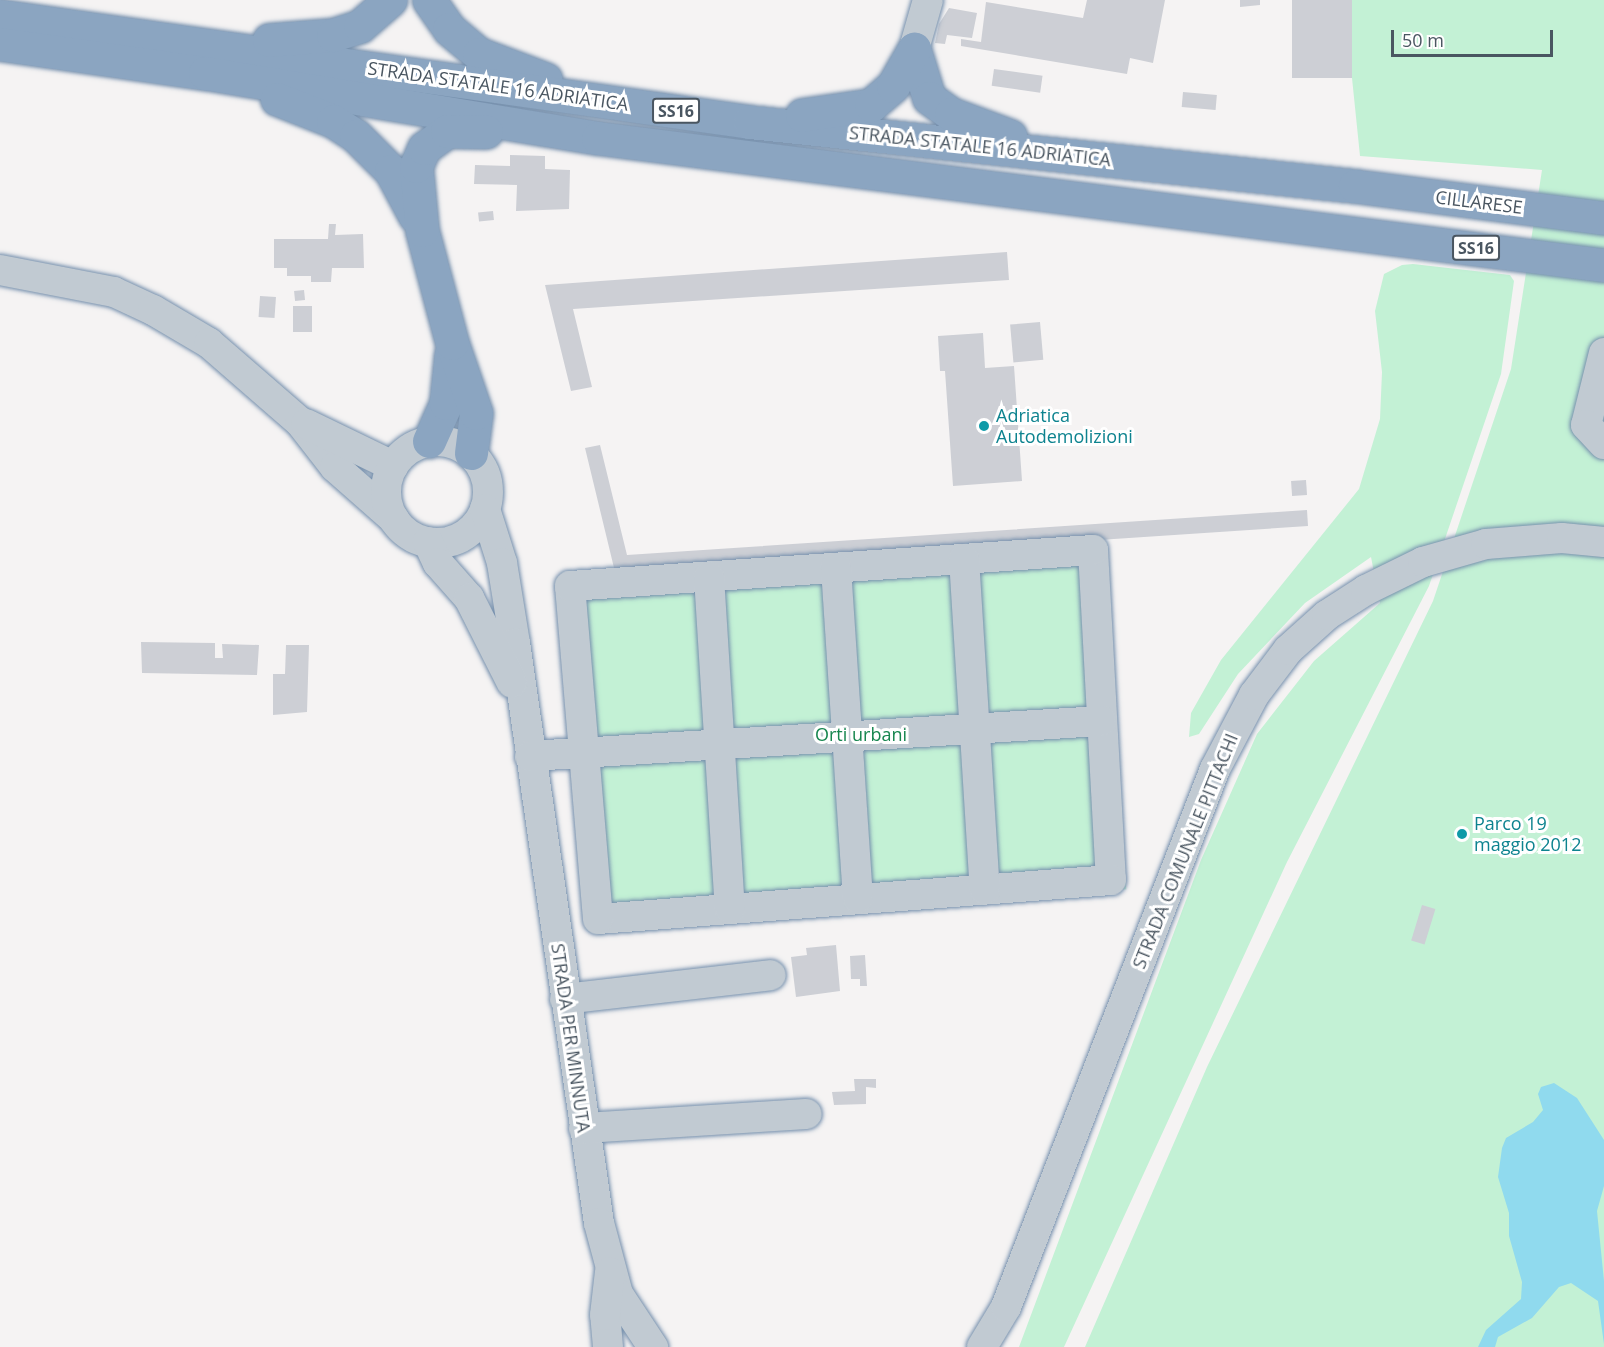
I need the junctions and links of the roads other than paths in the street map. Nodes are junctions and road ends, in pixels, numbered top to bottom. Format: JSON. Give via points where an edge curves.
{"nodes":[{"id":1,"x":390,"y":0,"type":"edge"},
{"id":2,"x":429,"y":0,"type":"edge"},
{"id":3,"x":928,"y":0,"type":"edge"},
{"id":4,"x":0,"y":16,"type":"edge"},
{"id":5,"x":0,"y":44,"type":"edge"},
{"id":6,"x":915,"y":48,"type":"junction"},
{"id":7,"x":206,"y":58,"type":"junction"},
{"id":8,"x":606,"y":102,"type":"junction"},
{"id":9,"x":750,"y":122,"type":"junction"},
{"id":10,"x":598,"y":138,"type":"junction"},
{"id":11,"x":1090,"y":158,"type":"junction"},
{"id":12,"x":1355,"y":186,"type":"joint"},
{"id":13,"x":1604,"y":218,"type":"edge"},
{"id":14,"x":422,"y":230,"type":"junction"},
{"id":15,"x":1604,"y":265,"type":"edge"},
{"id":16,"x":6,"y":268,"type":"edge"},
{"id":17,"x":452,"y":343,"type":"junction"},
{"id":18,"x":1604,"y":353,"type":"edge"},
{"id":19,"x":300,"y":422,"type":"junction"},
{"id":20,"x":429,"y":441,"type":"junction"},
{"id":21,"x":1604,"y":444,"type":"edge"},
{"id":22,"x":471,"y":453,"type":"junction"},
{"id":23,"x":393,"y":465,"type":"junction"},
{"id":24,"x":485,"y":509,"type":"junction"},
{"id":25,"x":394,"y":519,"type":"junction"},
{"id":26,"x":428,"y":542,"type":"junction"},
{"id":27,"x":1604,"y":542,"type":"edge"},
{"id":28,"x":964,"y":559,"type":"junction"},
{"id":29,"x":836,"y":568,"type":"junction"},
{"id":30,"x":709,"y":577,"type":"junction"},
{"id":31,"x":523,"y":717,"type":"junction"},
{"id":32,"x":1101,"y":721,"type":"junction"},
{"id":33,"x":975,"y":729,"type":"junction"},
{"id":34,"x":847,"y":736,"type":"junction"},
{"id":35,"x":720,"y":744,"type":"junction"},
{"id":36,"x":584,"y":752,"type":"junction"},
{"id":37,"x":530,"y":756,"type":"junction"},
{"id":38,"x":985,"y":889,"type":"junction"},
{"id":39,"x":858,"y":898,"type":"junction"},
{"id":40,"x":730,"y":908,"type":"junction"},
{"id":41,"x":771,"y":975,"type":"dead end"},
{"id":42,"x":566,"y":999,"type":"junction"},
{"id":43,"x":807,"y":1114,"type":"dead end"},
{"id":44,"x":584,"y":1128,"type":"junction"},
{"id":45,"x":610,"y":1266,"type":"junction"},
{"id":46,"x":608,"y":1347,"type":"edge"},
{"id":47,"x":653,"y":1347,"type":"edge"},
{"id":48,"x":982,"y":1347,"type":"edge"}],
"edges":[{"from":1,"to":7,"type":"highway","via":[[387,7],[360,26],[333,35]]},
{"from":2,"to":8,"type":"highway","via":[[449,29],[479,54]]},
{"from":3,"to":6,"type":"street"},
{"from":4,"to":7,"type":"highway","name":"STRADA STATALE 16 ADRIATICA","number":"SS16"},
{"from":5,"to":7,"type":"highway","name":"STRADA STATALE 16 ADRIATICA","number":"SS16"},
{"from":6,"to":9,"type":"highway","via":[[894,86],[872,105]]},
{"from":6,"to":11,"type":"highway","via":[[929,98],[951,114],[994,132]]},
{"from":7,"to":8,"type":"highway","name":"STRADA STATALE 16 ADRIATICA","number":"SS16"},
{"from":7,"to":10,"type":"highway","name":"STRADA STATALE 16 ADRIATICA","number":"SS16"},
{"from":7,"to":14,"type":"highway","via":[[356,136],[391,171]]},
{"from":8,"to":9,"type":"highway","name":"STRADA STATALE 16 ADRIATICA","number":"SS16"},
{"from":9,"to":11,"type":"highway","name":"STRADA STATALE 16 ADRIATICA","number":"SS16"},
{"from":10,"to":14,"type":"highway","via":[[447,131],[424,148],[416,166]]},
{"from":10,"to":15,"type":"highway","name":"STRADA STATALE 16 ADRIATICA","number":"SS16"},
{"from":11,"to":12,"type":"highway","name":"STRADA STATALE 16 ADRIATICA","number":"SS16"},
{"from":12,"to":13,"type":"highway","name":"CILLARESE","number":"SS16"},
{"from":14,"to":17,"type":"highway"},
{"from":16,"to":19,"type":"street","via":[[114,292],[153,310],[209,343]]},
{"from":17,"to":20,"type":"highway","via":[[446,403]]},
{"from":17,"to":22,"type":"highway","via":[[476,413]]},
{"from":18,"to":21,"type":"street","via":[[1586,424]]},
{"from":19,"to":23,"type":"street"},
{"from":19,"to":25,"type":"street","via":[[335,467]]},
{"from":20,"to":22,"type":"street","via":[[444,441]]},
{"from":20,"to":23,"type":"street","via":[[415,445]]},
{"from":22,"to":24,"type":"street","via":[[488,485]]},
{"from":23,"to":25,"type":"street","via":[[386,492]]},
{"from":24,"to":26,"type":"street","via":[[476,525],[463,536],[446,542]]},
{"from":24,"to":31,"type":"street","name":"STRADA PER MINNUTA","via":[[502,562]]},
{"from":25,"to":26,"type":"street","via":[[415,538]]},
{"from":26,"to":31,"type":"street","name":"STRADA PER MINNUTA","via":[[438,563],[468,598],[503,660]]},
{"from":27,"to":48,"type":"street","name":"STRADA COMUNALE PITTACHI","via":[[1562,537],[1486,544],[1423,562],[1366,590],[1327,615],[1288,650],[1254,695],[1233,732],[1006,1307]]},
{"from":28,"to":29,"type":"street"},
{"from":28,"to":32,"type":"street","via":[[1093,550]]},
{"from":28,"to":33,"type":"street"},
{"from":29,"to":30,"type":"street"},
{"from":29,"to":34,"type":"street"},
{"from":30,"to":35,"type":"street"},
{"from":30,"to":36,"type":"street","via":[[570,586]]},
{"from":31,"to":37,"type":"street","name":"STRADA PER MINNUTA"},
{"from":32,"to":33,"type":"street"},
{"from":32,"to":38,"type":"street","via":[[1111,880]]},
{"from":33,"to":34,"type":"street"},
{"from":33,"to":38,"type":"street"},
{"from":34,"to":35,"type":"street"},
{"from":34,"to":39,"type":"street"},
{"from":35,"to":36,"type":"street"},
{"from":35,"to":40,"type":"street"},
{"from":36,"to":37,"type":"street"},
{"from":36,"to":40,"type":"street","via":[[598,919]]},
{"from":37,"to":42,"type":"street","name":"STRADA PER MINNUTA"},
{"from":38,"to":39,"type":"street"},
{"from":39,"to":40,"type":"street"},
{"from":41,"to":42,"type":"street"},
{"from":42,"to":44,"type":"street","name":"STRADA PER MINNUTA"},
{"from":43,"to":44,"type":"street"},
{"from":44,"to":45,"type":"street","name":"STRADA PER MINNUTA"},
{"from":45,"to":46,"type":"street","via":[[605,1315]]},
{"from":45,"to":47,"type":"street","name":"STRADA PER MINNUTA","via":[[618,1294]]}]}
